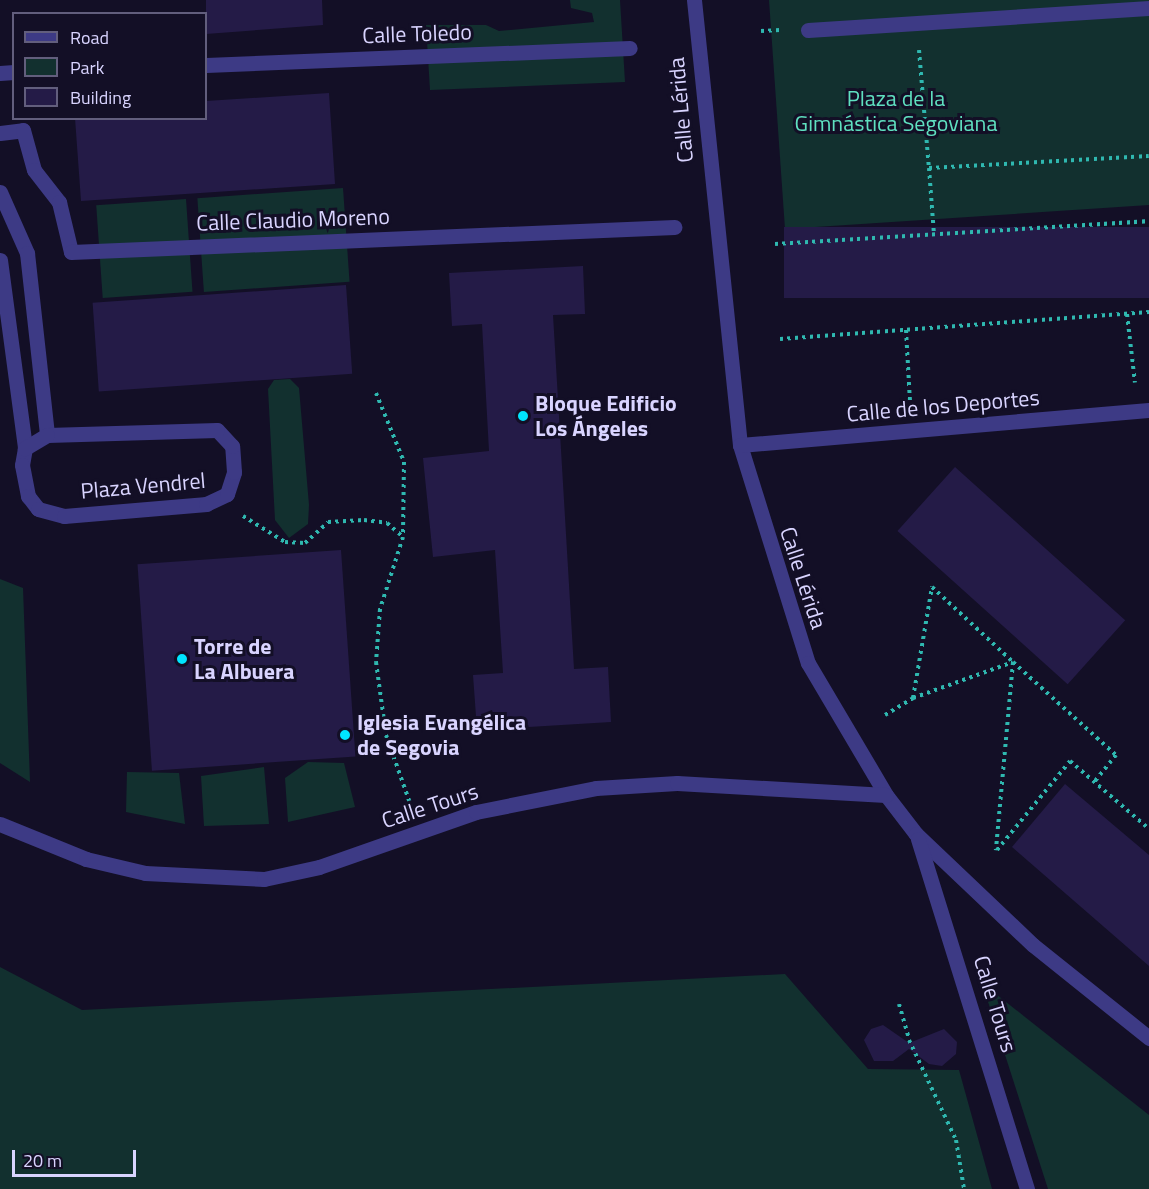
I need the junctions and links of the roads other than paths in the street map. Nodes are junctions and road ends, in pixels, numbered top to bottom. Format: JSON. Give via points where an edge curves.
{"nodes":[{"id":1,"x":694,"y":0,"type":"edge"},
{"id":2,"x":1149,"y":8,"type":"edge"},
{"id":3,"x":808,"y":30,"type":"dead end"},
{"id":4,"x":630,"y":48,"type":"dead end"},
{"id":5,"x":207,"y":65,"type":"edge"},
{"id":6,"x":0,"y":133,"type":"edge"},
{"id":7,"x":0,"y":192,"type":"edge"},
{"id":8,"x":674,"y":227,"type":"dead end"},
{"id":9,"x":0,"y":260,"type":"edge"},
{"id":10,"x":1143,"y":410,"type":"edge"},
{"id":11,"x":47,"y":435,"type":"junction"},
{"id":12,"x":740,"y":446,"type":"junction"},
{"id":13,"x":25,"y":448,"type":"junction"},
{"id":14,"x":886,"y":795,"type":"junction"},
{"id":15,"x":0,"y":824,"type":"edge"},
{"id":16,"x":916,"y":834,"type":"junction"},
{"id":17,"x":1149,"y":1038,"type":"edge"},
{"id":18,"x":1027,"y":1189,"type":"edge"}],
"edges":[{"from":1,"to":12,"type":"street","name":"Calle Lérida"},
{"from":2,"to":3,"type":"street","via":[[917,26]]},
{"from":4,"to":5,"type":"street","name":"Calle Toledo"},
{"from":6,"to":8,"type":"street","name":"Calle Claudio Moreno","via":[[23,130],[34,170],[59,202],[71,252]]},
{"from":7,"to":11,"type":"street","via":[[27,253]]},
{"from":9,"to":13,"type":"street"},
{"from":10,"to":12,"type":"street","name":"Calle de los Deportes"},
{"from":11,"to":13,"type":"street","name":"Plaza Vendrel"},
{"from":11,"to":13,"type":"street","name":"Plaza Vendrel","via":[[217,430],[226,436],[234,456],[231,484],[219,501],[50,515],[28,496],[22,465]]},
{"from":12,"to":14,"type":"street","name":"Calle Lérida","via":[[808,663]]},
{"from":14,"to":15,"type":"street","name":"Calle Tours","via":[[677,783],[596,788],[476,812],[319,867],[230,880],[168,876],[86,860]]},
{"from":14,"to":16,"type":"street","name":"Calle Lérida"},
{"from":16,"to":17,"type":"street","name":"Calle Lérida","via":[[1025,938]]},
{"from":16,"to":18,"type":"street","name":"Calle Tours"}]}
